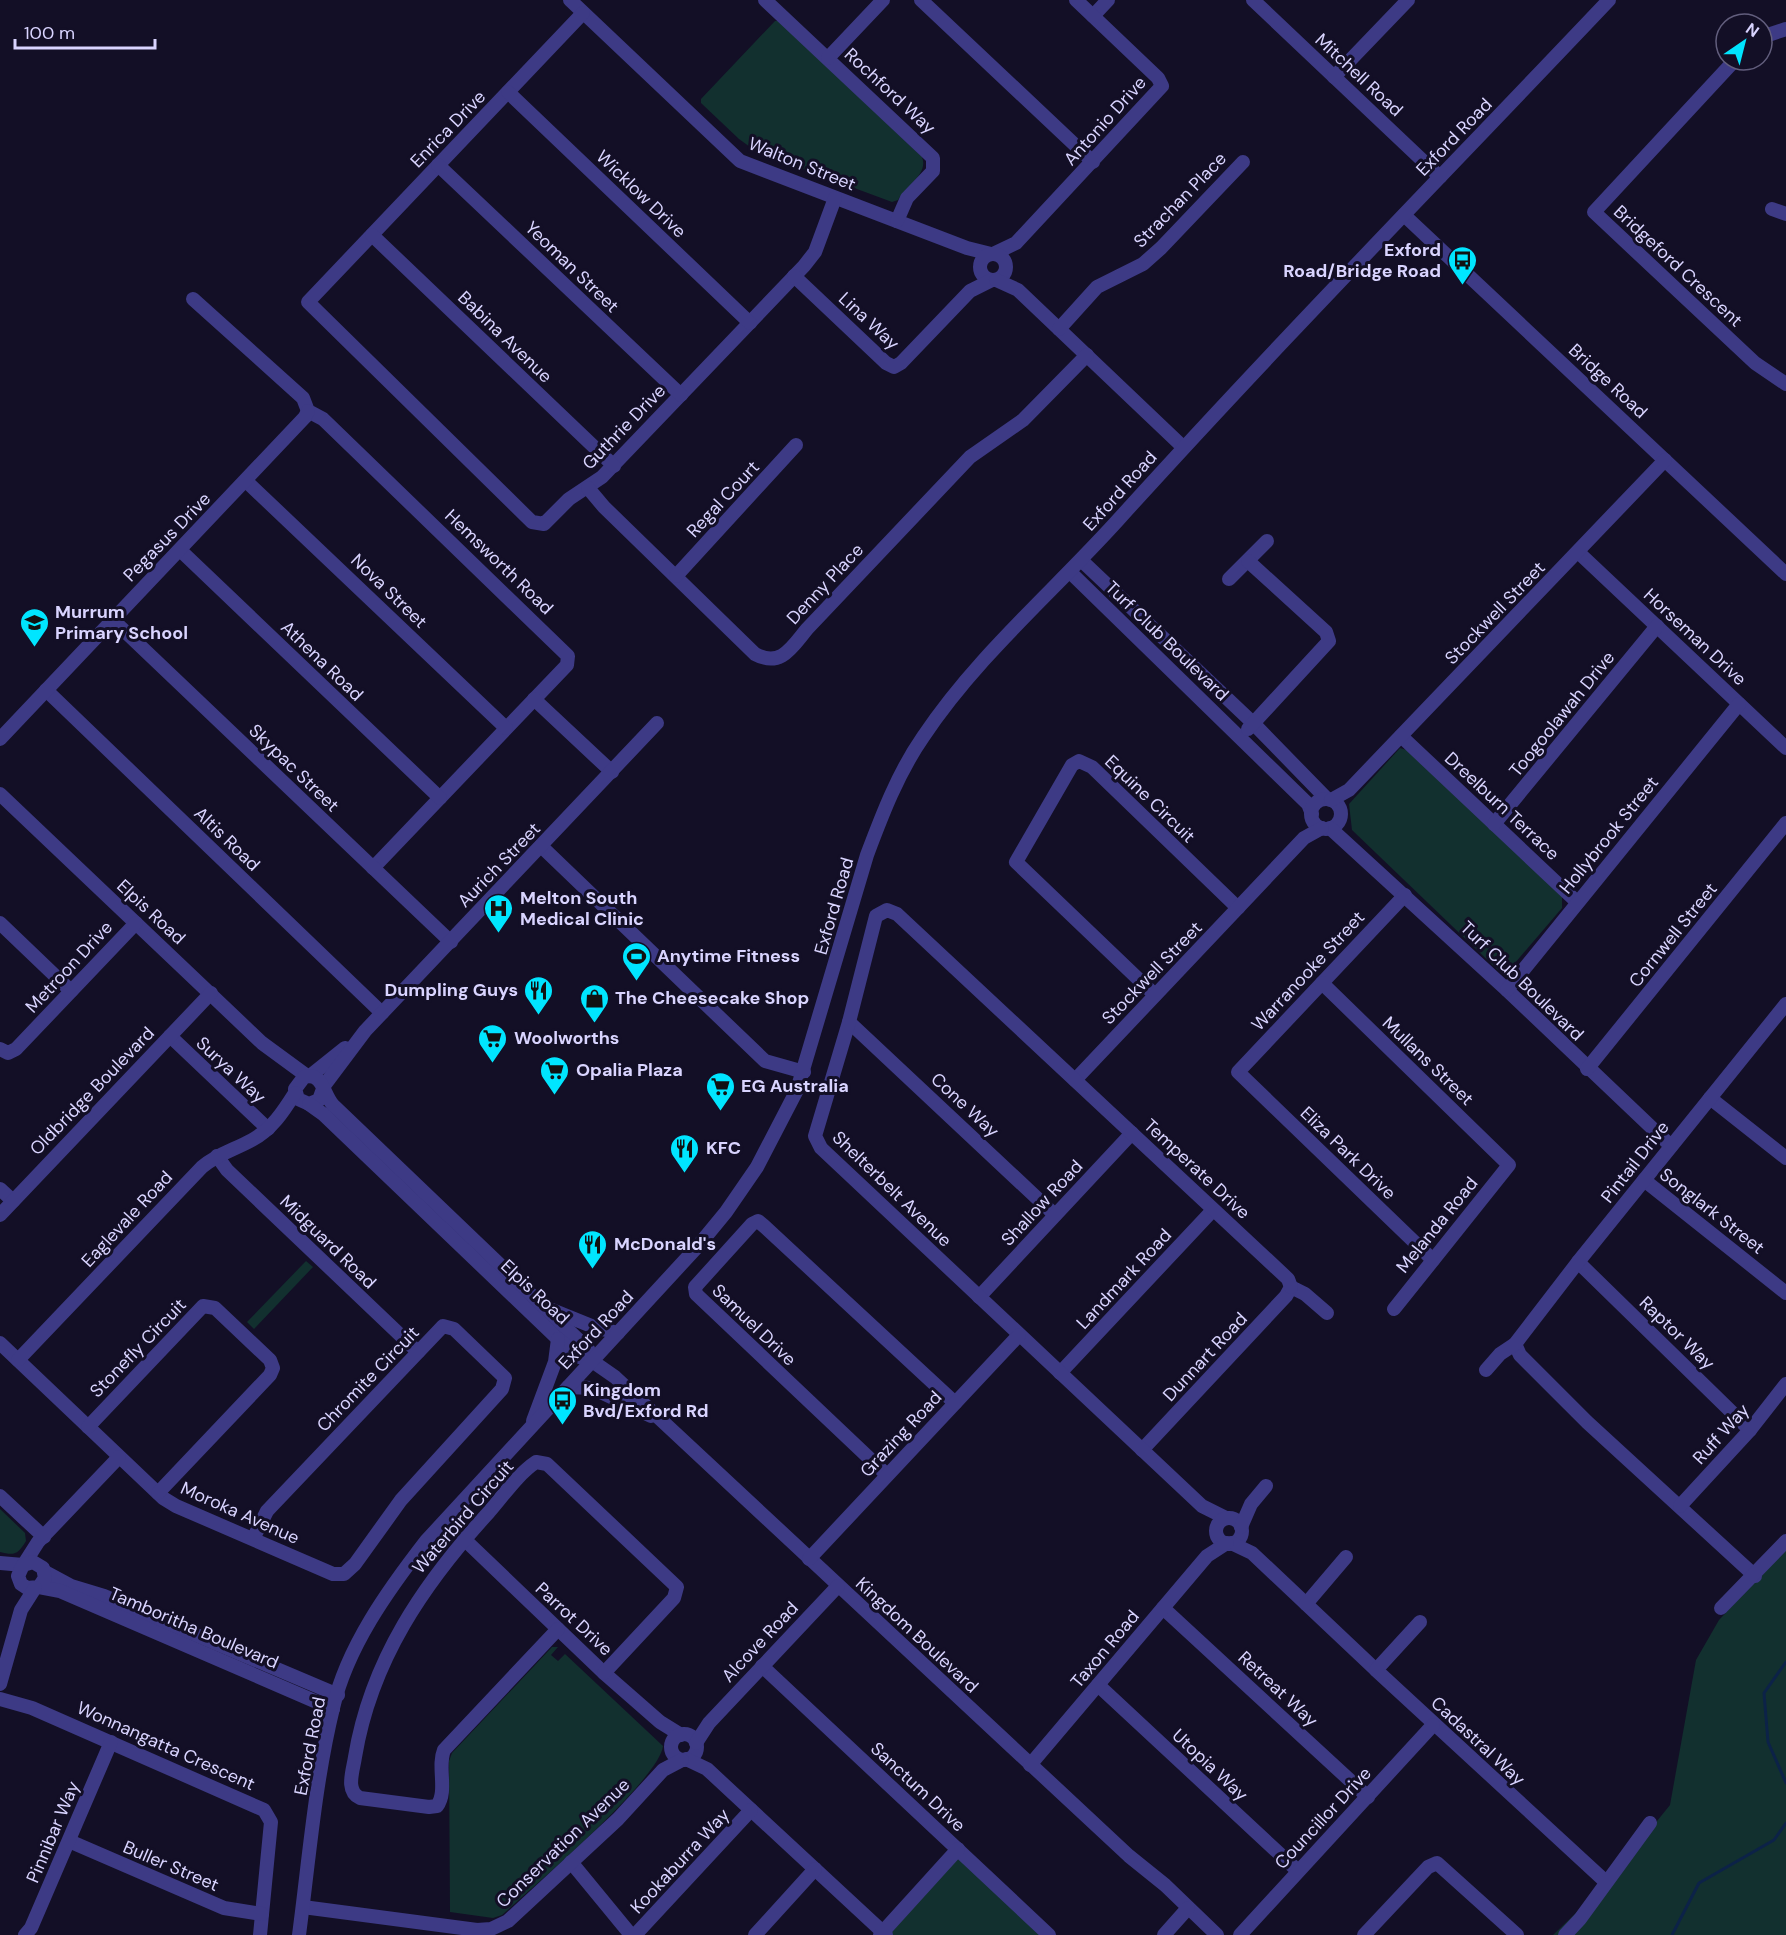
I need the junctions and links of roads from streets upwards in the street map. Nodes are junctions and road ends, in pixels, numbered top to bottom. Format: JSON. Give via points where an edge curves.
{"nodes":[{"id":1,"x":570,"y":0,"type":"edge"},
{"id":2,"x":765,"y":0,"type":"edge"},
{"id":3,"x":883,"y":0,"type":"edge"},
{"id":4,"x":921,"y":0,"type":"edge"},
{"id":5,"x":1076,"y":0,"type":"edge"},
{"id":6,"x":1108,"y":0,"type":"edge"},
{"id":7,"x":1253,"y":0,"type":"edge"},
{"id":8,"x":1408,"y":0,"type":"edge"},
{"id":9,"x":1609,"y":0,"type":"edge"},
{"id":10,"x":583,"y":13,"type":"junction"},
{"id":11,"x":1093,"y":16,"type":"junction"},
{"id":12,"x":828,"y":58,"type":"junction"},
{"id":13,"x":1724,"y":72,"type":"edge"},
{"id":14,"x":1334,"y":77,"type":"junction"},
{"id":15,"x":508,"y":92,"type":"junction"},
{"id":16,"x":1093,"y":162,"type":"junction"},
{"id":17,"x":1243,"y":162,"type":"dead end"},
{"id":18,"x":438,"y":165,"type":"junction"},
{"id":19,"x":1440,"y":177,"type":"junction"},
{"id":20,"x":835,"y":198,"type":"junction"},
{"id":21,"x":1772,"y":209,"type":"dead end"},
{"id":22,"x":1786,"y":214,"type":"edge"},
{"id":23,"x":1404,"y":215,"type":"junction"},
{"id":24,"x":897,"y":221,"type":"junction"},
{"id":25,"x":372,"y":235,"type":"junction"},
{"id":26,"x":1016,"y":243,"type":"junction"},
{"id":27,"x":967,"y":248,"type":"junction"},
{"id":28,"x":993,"y":253,"type":"junction"},
{"id":29,"x":1007,"y":266,"type":"junction"},
{"id":30,"x":980,"y":267,"type":"junction"},
{"id":31,"x":338,"y":270,"type":"joint"},
{"id":32,"x":794,"y":276,"type":"junction"},
{"id":33,"x":994,"y":280,"type":"junction"},
{"id":34,"x":1018,"y":290,"type":"junction"},
{"id":35,"x":970,"y":291,"type":"junction"},
{"id":36,"x":193,"y":299,"type":"dead end"},
{"id":37,"x":750,"y":323,"type":"junction"},
{"id":38,"x":1059,"y":329,"type":"junction"},
{"id":39,"x":1087,"y":356,"type":"junction"},
{"id":40,"x":1786,"y":384,"type":"edge"},
{"id":41,"x":681,"y":395,"type":"junction"},
{"id":42,"x":308,"y":411,"type":"junction"},
{"id":43,"x":796,"y":446,"type":"dead end"},
{"id":44,"x":1183,"y":447,"type":"junction"},
{"id":45,"x":1665,"y":460,"type":"junction"},
{"id":46,"x":614,"y":466,"type":"junction"},
{"id":47,"x":246,"y":481,"type":"junction"},
{"id":48,"x":588,"y":488,"type":"junction"},
{"id":49,"x":1267,"y":541,"type":"dead end"},
{"id":50,"x":180,"y":550,"type":"junction"},
{"id":51,"x":1578,"y":552,"type":"junction"},
{"id":52,"x":1082,"y":560,"type":"junction"},
{"id":53,"x":1248,"y":561,"type":"junction"},
{"id":54,"x":1070,"y":572,"type":"junction"},
{"id":55,"x":1786,"y":574,"type":"edge"},
{"id":56,"x":676,"y":576,"type":"junction"},
{"id":57,"x":1230,"y":579,"type":"dead end"},
{"id":58,"x":113,"y":620,"type":"junction"},
{"id":59,"x":1657,"y":626,"type":"junction"},
{"id":60,"x":46,"y":690,"type":"junction"},
{"id":61,"x":534,"y":699,"type":"junction"},
{"id":62,"x":1739,"y":704,"type":"junction"},
{"id":63,"x":657,"y":723,"type":"dead end"},
{"id":64,"x":1252,"y":723,"type":"junction"},
{"id":65,"x":506,"y":728,"type":"junction"},
{"id":66,"x":1401,"y":736,"type":"junction"},
{"id":67,"x":1240,"y":737,"type":"junction"},
{"id":68,"x":0,"y":739,"type":"edge"},
{"id":69,"x":1786,"y":748,"type":"edge"},
{"id":70,"x":612,"y":772,"type":"junction"},
{"id":71,"x":1349,"y":790,"type":"junction"},
{"id":72,"x":0,"y":794,"type":"edge"},
{"id":73,"x":440,"y":798,"type":"junction"},
{"id":74,"x":1329,"y":800,"type":"junction"},
{"id":75,"x":1326,"y":820,"type":"junction"},
{"id":76,"x":1494,"y":824,"type":"junction"},
{"id":77,"x":1786,"y":824,"type":"edge"},
{"id":78,"x":541,"y":846,"type":"junction"},
{"id":79,"x":373,"y":868,"type":"junction"},
{"id":80,"x":1405,"y":895,"type":"junction"},
{"id":81,"x":1577,"y":902,"type":"junction"},
{"id":82,"x":1238,"y":908,"type":"junction"},
{"id":83,"x":0,"y":923,"type":"edge"},
{"id":84,"x":136,"y":923,"type":"junction"},
{"id":85,"x":451,"y":942,"type":"junction"},
{"id":86,"x":1322,"y":983,"type":"junction"},
{"id":87,"x":1507,"y":990,"type":"junction"},
{"id":88,"x":71,"y":991,"type":"junction"},
{"id":89,"x":211,"y":993,"type":"junction"},
{"id":90,"x":1155,"y":995,"type":"junction"},
{"id":91,"x":1786,"y":1004,"type":"edge"},
{"id":92,"x":382,"y":1013,"type":"junction"},
{"id":93,"x":849,"y":1022,"type":"junction"},
{"id":94,"x":365,"y":1031,"type":"junction"},
{"id":95,"x":170,"y":1036,"type":"junction"},
{"id":96,"x":0,"y":1049,"type":"edge"},
{"id":97,"x":277,"y":1056,"type":"junction"},
{"id":98,"x":1587,"y":1069,"type":"junction"},
{"id":99,"x":804,"y":1072,"type":"junction"},
{"id":100,"x":1238,"y":1072,"type":"joint"},
{"id":101,"x":308,"y":1076,"type":"junction"},
{"id":102,"x":1075,"y":1080,"type":"junction"},
{"id":103,"x":323,"y":1088,"type":"junction"},
{"id":104,"x":295,"y":1091,"type":"junction"},
{"id":105,"x":1710,"y":1098,"type":"junction"},
{"id":106,"x":307,"y":1104,"type":"junction"},
{"id":107,"x":272,"y":1126,"type":"junction"},
{"id":108,"x":1132,"y":1133,"type":"junction"},
{"id":109,"x":1671,"y":1146,"type":"junction"},
{"id":110,"x":217,"y":1156,"type":"junction"},
{"id":111,"x":1786,"y":1158,"type":"edge"},
{"id":112,"x":1509,"y":1164,"type":"joint"},
{"id":113,"x":1644,"y":1180,"type":"junction"},
{"id":114,"x":0,"y":1189,"type":"edge"},
{"id":115,"x":13,"y":1201,"type":"junction"},
{"id":116,"x":1214,"y":1210,"type":"junction"},
{"id":117,"x":0,"y":1215,"type":"edge"},
{"id":118,"x":1055,"y":1215,"type":"junction"},
{"id":119,"x":1432,"y":1260,"type":"junction"},
{"id":120,"x":1578,"y":1262,"type":"junction"},
{"id":121,"x":1291,"y":1287,"type":"junction"},
{"id":122,"x":1786,"y":1293,"type":"edge"},
{"id":123,"x":978,"y":1297,"type":"junction"},
{"id":124,"x":542,"y":1306,"type":"junction"},
{"id":125,"x":1394,"y":1309,"type":"dead end"},
{"id":126,"x":1327,"y":1312,"type":"dead end"},
{"id":127,"x":618,"y":1333,"type":"junction"},
{"id":128,"x":1019,"y":1335,"type":"junction"},
{"id":129,"x":558,"y":1339,"type":"junction"},
{"id":130,"x":0,"y":1343,"type":"edge"},
{"id":131,"x":1515,"y":1344,"type":"junction"},
{"id":132,"x":418,"y":1352,"type":"junction"},
{"id":133,"x":18,"y":1360,"type":"junction"},
{"id":134,"x":592,"y":1361,"type":"junction"},
{"id":135,"x":1486,"y":1370,"type":"dead end"},
{"id":136,"x":1060,"y":1373,"type":"junction"},
{"id":137,"x":1786,"y":1384,"type":"edge"},
{"id":138,"x":568,"y":1387,"type":"junction"},
{"id":139,"x":955,"y":1403,"type":"junction"},
{"id":140,"x":661,"y":1420,"type":"junction"},
{"id":141,"x":88,"y":1427,"type":"junction"},
{"id":142,"x":530,"y":1429,"type":"junction"},
{"id":143,"x":1750,"y":1430,"type":"junction"},
{"id":144,"x":1142,"y":1450,"type":"junction"},
{"id":145,"x":120,"y":1457,"type":"junction"},
{"id":146,"x":887,"y":1475,"type":"junction"},
{"id":147,"x":1266,"y":1486,"type":"dead end"},
{"id":148,"x":158,"y":1493,"type":"junction"},
{"id":149,"x":0,"y":1496,"type":"edge"},
{"id":150,"x":1251,"y":1504,"type":"junction"},
{"id":151,"x":1202,"y":1506,"type":"junction"},
{"id":152,"x":1680,"y":1506,"type":"junction"},
{"id":153,"x":1228,"y":1518,"type":"junction"},
{"id":154,"x":1241,"y":1529,"type":"junction"},
{"id":155,"x":1216,"y":1531,"type":"junction"},
{"id":156,"x":44,"y":1537,"type":"junction"},
{"id":157,"x":253,"y":1539,"type":"junction"},
{"id":158,"x":464,"y":1539,"type":"junction"},
{"id":159,"x":1786,"y":1541,"type":"edge"},
{"id":160,"x":1229,"y":1543,"type":"junction"},
{"id":161,"x":1252,"y":1553,"type":"junction"},
{"id":162,"x":1207,"y":1556,"type":"junction"},
{"id":163,"x":1346,"y":1557,"type":"dead end"},
{"id":164,"x":809,"y":1559,"type":"junction"},
{"id":165,"x":0,"y":1563,"type":"edge"},
{"id":166,"x":23,"y":1564,"type":"junction"},
{"id":167,"x":42,"y":1568,"type":"junction"},
{"id":168,"x":0,"y":1569,"type":"edge"},
{"id":169,"x":344,"y":1574,"type":"joint"},
{"id":170,"x":1755,"y":1576,"type":"junction"},
{"id":171,"x":20,"y":1582,"type":"junction"},
{"id":172,"x":837,"y":1586,"type":"junction"},
{"id":173,"x":37,"y":1587,"type":"junction"},
{"id":174,"x":1306,"y":1604,"type":"junction"},
{"id":175,"x":1163,"y":1608,"type":"junction"},
{"id":176,"x":1721,"y":1608,"type":"dead end"},
{"id":177,"x":21,"y":1610,"type":"junction"},
{"id":178,"x":1420,"y":1622,"type":"dead end"},
{"id":179,"x":558,"y":1629,"type":"junction"},
{"id":180,"x":762,"y":1666,"type":"junction"},
{"id":181,"x":1376,"y":1670,"type":"junction"},
{"id":182,"x":604,"y":1673,"type":"junction"},
{"id":183,"x":0,"y":1683,"type":"edge"},
{"id":184,"x":1098,"y":1685,"type":"junction"},
{"id":185,"x":0,"y":1699,"type":"edge"},
{"id":186,"x":335,"y":1702,"type":"junction"},
{"id":187,"x":660,"y":1722,"type":"junction"},
{"id":188,"x":1433,"y":1725,"type":"junction"},
{"id":189,"x":690,"y":1740,"type":"junction"},
{"id":190,"x":111,"y":1742,"type":"junction"},
{"id":191,"x":671,"y":1747,"type":"junction"},
{"id":192,"x":684,"y":1760,"type":"junction"},
{"id":193,"x":1030,"y":1765,"type":"junction"},
{"id":194,"x":707,"y":1769,"type":"junction"},
{"id":195,"x":663,"y":1770,"type":"junction"},
{"id":196,"x":1368,"y":1797,"type":"junction"},
{"id":197,"x":751,"y":1810,"type":"junction"},
{"id":198,"x":1650,"y":1823,"type":"dead end"},
{"id":199,"x":69,"y":1841,"type":"junction"},
{"id":200,"x":958,"y":1849,"type":"junction"},
{"id":201,"x":571,"y":1862,"type":"junction"},
{"id":202,"x":815,"y":1869,"type":"junction"},
{"id":203,"x":1298,"y":1871,"type":"junction"},
{"id":204,"x":1606,"y":1882,"type":"junction"},
{"id":205,"x":303,"y":1907,"type":"junction"},
{"id":206,"x":1188,"y":1908,"type":"junction"},
{"id":207,"x":262,"y":1914,"type":"junction"},
{"id":208,"x":501,"y":1931,"type":"edge"},
{"id":209,"x":27,"y":1934,"type":"edge"},
{"id":210,"x":883,"y":1934,"type":"edge"},
{"id":211,"x":260,"y":1935,"type":"edge"},
{"id":212,"x":299,"y":1935,"type":"edge"},
{"id":213,"x":633,"y":1935,"type":"edge"},
{"id":214,"x":755,"y":1935,"type":"edge"},
{"id":215,"x":1049,"y":1935,"type":"edge"},
{"id":216,"x":1164,"y":1935,"type":"edge"},
{"id":217,"x":1217,"y":1935,"type":"edge"},
{"id":218,"x":1240,"y":1935,"type":"edge"},
{"id":219,"x":1364,"y":1935,"type":"edge"},
{"id":220,"x":1517,"y":1935,"type":"edge"},
{"id":221,"x":1565,"y":1935,"type":"edge"}],
"edges":[{"from":1,"to":10,"type":"street","name":"Walton Street"},
{"from":2,"to":12,"type":"street","name":"Rochford Way"},
{"from":3,"to":12,"type":"street"},
{"from":4,"to":16,"type":"street"},
{"from":5,"to":11,"type":"street","name":"Antonio Drive"},
{"from":6,"to":11,"type":"street"},
{"from":7,"to":14,"type":"street","name":"Mitchell Road"},
{"from":8,"to":14,"type":"street"},
{"from":9,"to":19,"type":"street","name":"Exford Road"},
{"from":10,"to":15,"type":"street","name":"Enrica Drive"},
{"from":10,"to":20,"type":"street","name":"Walton Street","via":[[740,161]]},
{"from":11,"to":16,"type":"street","name":"Antonio Drive","via":[[1162,86]]},
{"from":12,"to":24,"type":"street","name":"Rochford Way","via":[[933,158],[933,171],[908,198]]},
{"from":13,"to":40,"type":"street","name":"Bridgeford Crescent","via":[[1594,212],[1755,363]]},
{"from":14,"to":19,"type":"street","name":"Mitchell Road"},
{"from":15,"to":18,"type":"street","name":"Enrica Drive"},
{"from":15,"to":37,"type":"street","name":"Wicklow Drive"},
{"from":16,"to":26,"type":"street","name":"Antonio Drive"},
{"from":17,"to":38,"type":"street","name":"Strachan Place","via":[[1161,248],[1143,264],[1097,287]]},
{"from":18,"to":25,"type":"street","name":"Enrica Drive"},
{"from":18,"to":41,"type":"street","name":"Yeoman Street"},
{"from":19,"to":23,"type":"street","name":"Exford Road"},
{"from":20,"to":24,"type":"street","name":"Walton Street"},
{"from":20,"to":32,"type":"street","name":"Guthrie Drive","via":[[815,252]]},
{"from":21,"to":22,"type":"street"},
{"from":23,"to":44,"type":"street","name":"Exford Road"},
{"from":23,"to":45,"type":"street","name":"Bridge Road"},
{"from":24,"to":27,"type":"street","name":"Walton Street"},
{"from":25,"to":31,"type":"street","name":"Enrica Drive"},
{"from":25,"to":46,"type":"street","name":"Babina Avenue"},
{"from":26,"to":28,"type":"street","name":"Antonio Drive"},
{"from":26,"to":29,"type":"street","name":"Antonio Drive"},
{"from":27,"to":28,"type":"street","name":"Walton Street"},
{"from":27,"to":30,"type":"street"},
{"from":28,"to":29,"type":"street","via":[[1003,257]]},
{"from":28,"to":30,"type":"street","via":[[983,258]]},
{"from":29,"to":33,"type":"street","via":[[1003,276]]},
{"from":29,"to":34,"type":"street"},
{"from":30,"to":33,"type":"street","via":[[984,277]]},
{"from":30,"to":35,"type":"street","name":"Lina Way"},
{"from":31,"to":48,"type":"street","name":"Guthrie Drive","via":[[308,302],[532,522],[544,524]]},
{"from":32,"to":35,"type":"street","name":"Lina Way","via":[[894,367]]},
{"from":32,"to":37,"type":"street","name":"Guthrie Drive"},
{"from":33,"to":34,"type":"street"},
{"from":33,"to":35,"type":"street","name":"Lina Way"},
{"from":34,"to":38,"type":"street"},
{"from":36,"to":42,"type":"street","name":"Hemsworth Road","via":[[303,398]]},
{"from":37,"to":41,"type":"street","name":"Guthrie Drive"},
{"from":38,"to":39,"type":"street"},
{"from":39,"to":44,"type":"street"},
{"from":39,"to":56,"type":"street","name":"Denny Place","via":[[1023,420],[970,457],[783,657],[770,660],[755,654]]},
{"from":41,"to":46,"type":"street","name":"Guthrie Drive"},
{"from":42,"to":47,"type":"street","name":"Pegasus Drive"},
{"from":42,"to":61,"type":"street","name":"Hemsworth Road","via":[[323,419],[565,651],[567,665]]},
{"from":43,"to":56,"type":"street","name":"Regal Court"},
{"from":44,"to":52,"type":"street","name":"Exford Road"},
{"from":45,"to":51,"type":"street","name":"Stockwell Street"},
{"from":45,"to":55,"type":"street","name":"Bridge Road"},
{"from":46,"to":48,"type":"street","name":"Guthrie Drive"},
{"from":47,"to":50,"type":"street","name":"Pegasus Drive"},
{"from":47,"to":65,"type":"street","name":"Nova Street"},
{"from":48,"to":56,"type":"street","name":"Denny Place"},
{"from":49,"to":53,"type":"street"},
{"from":50,"to":58,"type":"street","name":"Pegasus Drive"},
{"from":50,"to":73,"type":"street","name":"Athena Road"},
{"from":51,"to":59,"type":"street","name":"Horseman Drive"},
{"from":51,"to":66,"type":"street","name":"Stockwell Street"},
{"from":52,"to":54,"type":"street","name":"Exford Road"},
{"from":52,"to":64,"type":"street","name":"Turf Club Boulevard"},
{"from":53,"to":57,"type":"street"},
{"from":53,"to":64,"type":"street","via":[[1326,632],[1329,641]]},
{"from":54,"to":67,"type":"street","name":"Turf Club Boulevard"},
{"from":54,"to":99,"type":"street","name":"Exford Road","via":[[970,676],[939,714],[906,766],[867,855]]},
{"from":58,"to":60,"type":"street","name":"Pegasus Drive"},
{"from":58,"to":79,"type":"street","name":"Skypac Street"},
{"from":59,"to":62,"type":"street","name":"Horseman Drive"},
{"from":59,"to":76,"type":"street","name":"Toogoolawah Drive"},
{"from":60,"to":68,"type":"street","name":"Pegasus Drive"},
{"from":60,"to":92,"type":"street","name":"Altis Road"},
{"from":61,"to":65,"type":"street","name":"Hemsworth Road"},
{"from":61,"to":70,"type":"street"},
{"from":62,"to":69,"type":"street","name":"Horseman Drive"},
{"from":62,"to":81,"type":"street","name":"Hollybrook Street"},
{"from":63,"to":70,"type":"street","name":"Aurich Street"},
{"from":64,"to":67,"type":"street"},
{"from":64,"to":74,"type":"street","name":"Turf Club Boulevard"},
{"from":65,"to":73,"type":"street","name":"Hemsworth Road"},
{"from":66,"to":71,"type":"street","name":"Stockwell Street"},
{"from":66,"to":76,"type":"street","name":"Dreelburn Terrace"},
{"from":67,"to":75,"type":"street","name":"Turf Club Boulevard"},
{"from":70,"to":78,"type":"street","name":"Aurich Street"},
{"from":71,"to":74,"type":"street","name":"Stockwell Street"},
{"from":71,"to":75,"type":"street","name":"Stockwell Street"},
{"from":72,"to":84,"type":"street","name":"Elpis Road"},
{"from":73,"to":79,"type":"street","name":"Hemsworth Road"},
{"from":74,"to":75,"type":"street","name":"Turf Club Boulevard"},
{"from":74,"to":75,"type":"street","name":"Stockwell Street","via":[[1318,802]]},
{"from":75,"to":80,"type":"street","name":"Turf Club Boulevard"},
{"from":75,"to":82,"type":"street","name":"Stockwell Street"},
{"from":76,"to":81,"type":"street","name":"Dreelburn Terrace"},
{"from":77,"to":98,"type":"street","name":"Cornwell Street"},
{"from":78,"to":85,"type":"street","name":"Aurich Street"},
{"from":78,"to":99,"type":"street","via":[[765,1061]]},
{"from":79,"to":85,"type":"street","name":"Skypac Street"},
{"from":80,"to":86,"type":"street","name":"Warranooke Street"},
{"from":80,"to":87,"type":"street","name":"Turf Club Boulevard"},
{"from":81,"to":87,"type":"street","name":"Hollybrook Street"},
{"from":82,"to":90,"type":"street","name":"Stockwell Street"},
{"from":82,"to":90,"type":"street","name":"Equine Circuit","via":[[1092,767],[1079,761],[1072,765],[1016,862]]},
{"from":83,"to":88,"type":"street"},
{"from":84,"to":88,"type":"street","name":"Metroon Drive"},
{"from":84,"to":89,"type":"street","name":"Elpis Road"},
{"from":85,"to":92,"type":"street","name":"Aurich Street"},
{"from":86,"to":100,"type":"street","name":"Warranooke Street"},
{"from":86,"to":112,"type":"street","name":"Mullans Street"},
{"from":87,"to":98,"type":"street","name":"Turf Club Boulevard"},
{"from":88,"to":96,"type":"street","name":"Metroon Drive","via":[[16,1049],[8,1053]]},
{"from":89,"to":95,"type":"street","name":"Oldbridge Boulevard"},
{"from":89,"to":97,"type":"street","name":"Elpis Road"},
{"from":90,"to":102,"type":"street","name":"Stockwell Street"},
{"from":91,"to":105,"type":"street","name":"Pintail Drive"},
{"from":92,"to":94,"type":"street","name":"Aurich Street"},
{"from":93,"to":102,"type":"street","name":"Shelterbelt Avenue","via":[[876,916],[887,910],[897,914]]},
{"from":93,"to":118,"type":"street","name":"Cone Way"},
{"from":93,"to":123,"type":"street","name":"Shelterbelt Avenue","via":[[815,1136],[821,1148]]},
{"from":94,"to":101,"type":"street","name":"Aurich Street"},
{"from":94,"to":103,"type":"street","name":"Aurich Street"},
{"from":95,"to":107,"type":"street","name":"Surya Way"},
{"from":95,"to":115,"type":"street","name":"Oldbridge Boulevard"},
{"from":97,"to":101,"type":"street","name":"Elpis Road"},
{"from":97,"to":104,"type":"street","name":"Elpis Road"},
{"from":98,"to":109,"type":"street","name":"Turf Club Boulevard"},
{"from":99,"to":127,"type":"street","name":"Exford Road","via":[[779,1128],[726,1212]]},
{"from":100,"to":119,"type":"street","name":"Eliza Park Drive"},
{"from":101,"to":103,"type":"street","via":[[318,1079]]},
{"from":101,"to":104,"type":"street","via":[[297,1082]]},
{"from":102,"to":108,"type":"street","name":"Temperate Drive"},
{"from":103,"to":106,"type":"street","via":[[319,1100]]},
{"from":103,"to":124,"type":"street","name":"Elpis Road","via":[[333,1105]]},
{"from":104,"to":106,"type":"street","via":[[298,1100]]},
{"from":104,"to":107,"type":"street","name":"Eaglevale Road"},
{"from":105,"to":109,"type":"street","name":"Pintail Drive"},
{"from":105,"to":111,"type":"street"},
{"from":106,"to":107,"type":"street","name":"Eaglevale Road"},
{"from":106,"to":129,"type":"street","name":"Elpis Road","via":[[323,1114]]},
{"from":107,"to":110,"type":"street","name":"Eaglevale Road"},
{"from":108,"to":116,"type":"street","name":"Temperate Drive"},
{"from":108,"to":118,"type":"street","name":"Shallow Road"},
{"from":109,"to":113,"type":"street","name":"Pintail Drive"},
{"from":110,"to":132,"type":"street","name":"Midguard Road","via":[[227,1170]]},
{"from":110,"to":133,"type":"street","name":"Eaglevale Road","via":[[196,1173]]},
{"from":112,"to":119,"type":"street","name":"Melanda Road"},
{"from":113,"to":120,"type":"street","name":"Pintail Drive"},
{"from":113,"to":122,"type":"street","name":"Songlark Street"},
{"from":114,"to":115,"type":"street"},
{"from":115,"to":117,"type":"street","name":"Oldbridge Boulevard"},
{"from":116,"to":121,"type":"street","name":"Temperate Drive"},
{"from":116,"to":136,"type":"street","name":"Landmark Road"},
{"from":118,"to":123,"type":"street","name":"Shallow Road"},
{"from":119,"to":125,"type":"street","name":"Melanda Road"},
{"from":120,"to":131,"type":"street","name":"Pintail Drive"},
{"from":120,"to":143,"type":"street","name":"Raptor Way"},
{"from":121,"to":126,"type":"street","name":"Temperate Drive"},
{"from":121,"to":144,"type":"street","name":"Dunnart Road"},
{"from":123,"to":128,"type":"street","name":"Shelterbelt Avenue"},
{"from":124,"to":127,"type":"street"},
{"from":124,"to":134,"type":"street","name":"Elpis Road","via":[[588,1349]]},
{"from":127,"to":134,"type":"street","name":"Exford Road"},
{"from":128,"to":136,"type":"street","name":"Shelterbelt Avenue"},
{"from":128,"to":139,"type":"street","name":"Grazing Road"},
{"from":129,"to":134,"type":"street","name":"Elpis Road","via":[[579,1357]]},
{"from":129,"to":142,"type":"street","via":[[555,1362]]},
{"from":130,"to":133,"type":"street","name":"Moroka Avenue"},
{"from":131,"to":135,"type":"street","name":"Pintail Drive"},
{"from":131,"to":152,"type":"street","via":[[1520,1355],[1587,1422]]},
{"from":132,"to":157,"type":"street","name":"Chromite Circuit","via":[[267,1511]]},
{"from":132,"to":169,"type":"street","name":"Chromite Circuit","via":[[439,1329],[451,1327],[501,1374],[504,1385],[392,1512]]},
{"from":133,"to":141,"type":"street","name":"Moroka Avenue"},
{"from":134,"to":138,"type":"street","name":"Exford Road"},
{"from":134,"to":140,"type":"street","name":"Kingdom Boulevard"},
{"from":136,"to":144,"type":"street","name":"Shelterbelt Avenue"},
{"from":137,"to":143,"type":"street","name":"Ruff Way"},
{"from":138,"to":140,"type":"street","via":[[592,1388]]},
{"from":138,"to":142,"type":"street","name":"Exford Road"},
{"from":139,"to":146,"type":"street","name":"Grazing Road"},
{"from":139,"to":146,"type":"street","name":"Samuel Drive","via":[[758,1221],[695,1287],[699,1299]]},
{"from":140,"to":164,"type":"street","name":"Kingdom Boulevard"},
{"from":141,"to":145,"type":"street","name":"Moroka Avenue"},
{"from":141,"to":148,"type":"street","name":"Stonefly Circuit","via":[[207,1305],[215,1308],[270,1360],[273,1368]]},
{"from":142,"to":186,"type":"street","name":"Exford Road","via":[[426,1541],[399,1576],[362,1637]]},
{"from":143,"to":152,"type":"street","name":"Ruff Way"},
{"from":144,"to":151,"type":"street","name":"Shelterbelt Avenue"},
{"from":145,"to":148,"type":"street","name":"Moroka Avenue"},
{"from":145,"to":156,"type":"street"},
{"from":146,"to":164,"type":"street","name":"Grazing Road"},
{"from":147,"to":150,"type":"street"},
{"from":148,"to":157,"type":"street","name":"Moroka Avenue","via":[[176,1506]]},
{"from":149,"to":156,"type":"street"},
{"from":150,"to":153,"type":"street"},
{"from":150,"to":154,"type":"street"},
{"from":151,"to":153,"type":"street","name":"Shelterbelt Avenue"},
{"from":151,"to":155,"type":"street","name":"Shelterbelt Avenue"},
{"from":152,"to":170,"type":"street"},
{"from":153,"to":154,"type":"street"},
{"from":153,"to":155,"type":"street","via":[[1219,1522]]},
{"from":154,"to":160,"type":"street","via":[[1237,1540]]},
{"from":154,"to":161,"type":"street"},
{"from":155,"to":160,"type":"street","via":[[1220,1540]]},
{"from":155,"to":162,"type":"street"},
{"from":156,"to":166,"type":"street"},
{"from":156,"to":167,"type":"street"},
{"from":157,"to":169,"type":"street","name":"Moroka Avenue","via":[[333,1574]]},
{"from":158,"to":179,"type":"street","name":"Parrot Drive"},
{"from":158,"to":179,"type":"street","name":"Waterbird Circuit","via":[[411,1608],[378,1675],[356,1749],[351,1786],[356,1797],[437,1806],[444,1750]]},
{"from":158,"to":182,"type":"street","name":"Waterbird Circuit","via":[[531,1465],[543,1462],[673,1582],[677,1591],[674,1598]]},
{"from":159,"to":170,"type":"street"},
{"from":160,"to":161,"type":"street"},
{"from":160,"to":162,"type":"street"},
{"from":161,"to":174,"type":"street"},
{"from":162,"to":175,"type":"street","name":"Taxon Road"},
{"from":163,"to":174,"type":"street"},
{"from":164,"to":172,"type":"street","name":"Kingdom Boulevard"},
{"from":165,"to":166,"type":"street","name":"Tamboritha Boulevard"},
{"from":166,"to":167,"type":"street","name":"Tamboritha Boulevard","via":[[33,1562]]},
{"from":166,"to":171,"type":"street","via":[[18,1572]]},
{"from":167,"to":173,"type":"street","via":[[44,1582]]},
{"from":167,"to":186,"type":"street","name":"Tamboritha Boulevard","via":[[71,1586],[104,1596]]},
{"from":168,"to":171,"type":"street","name":"Tamboritha Boulevard"},
{"from":170,"to":176,"type":"street"},
{"from":171,"to":173,"type":"street","name":"Tamboritha Boulevard","via":[[27,1588]]},
{"from":171,"to":177,"type":"street"},
{"from":172,"to":180,"type":"street","name":"Alcove Road"},
{"from":172,"to":193,"type":"street","name":"Kingdom Boulevard"},
{"from":173,"to":177,"type":"street"},
{"from":173,"to":186,"type":"street","name":"Tamboritha Boulevard","via":[[80,1599]]},
{"from":174,"to":181,"type":"street"},
{"from":175,"to":184,"type":"street","name":"Taxon Road"},
{"from":175,"to":196,"type":"street","name":"Retreat Way"},
{"from":177,"to":183,"type":"street"},
{"from":178,"to":181,"type":"street"},
{"from":179,"to":182,"type":"street","name":"Parrot Drive"},
{"from":180,"to":189,"type":"street","name":"Alcove Road"},
{"from":180,"to":200,"type":"street","name":"Sanctum Drive"},
{"from":181,"to":188,"type":"street","name":"Cadastral Way"},
{"from":182,"to":187,"type":"street","name":"Parrot Drive"},
{"from":184,"to":193,"type":"street","name":"Taxon Road"},
{"from":184,"to":203,"type":"street","name":"Utopia Way"},
{"from":185,"to":190,"type":"street","name":"Wonnangatta Crescent","via":[[32,1707]]},
{"from":186,"to":205,"type":"street","name":"Exford Road","via":[[321,1767]]},
{"from":187,"to":189,"type":"street","name":"Parrot Drive"},
{"from":187,"to":191,"type":"street","name":"Parrot Drive"},
{"from":188,"to":196,"type":"street","name":"Councillor Drive"},
{"from":188,"to":204,"type":"street","name":"Cadastral Way"},
{"from":189,"to":191,"type":"street","via":[[675,1738]]},
{"from":189,"to":192,"type":"street","via":[[693,1756]]},
{"from":189,"to":194,"type":"street","name":"Parrot Drive"},
{"from":190,"to":199,"type":"street","name":"Pinnibar Way"},
{"from":190,"to":207,"type":"street","name":"Wonnangatta Crescent","via":[[254,1804],[268,1814],[271,1822]]},
{"from":191,"to":192,"type":"street","via":[[675,1756]]},
{"from":191,"to":195,"type":"street","name":"Conservation Avenue"},
{"from":192,"to":194,"type":"street","name":"Parrot Drive"},
{"from":192,"to":195,"type":"street","name":"Conservation Avenue"},
{"from":193,"to":206,"type":"street","name":"Kingdom Boulevard"},
{"from":194,"to":197,"type":"street","name":"Parrot Drive"},
{"from":195,"to":201,"type":"street","name":"Conservation Avenue"},
{"from":196,"to":203,"type":"street","name":"Councillor Drive"},
{"from":197,"to":202,"type":"street","name":"Parrot Drive"},
{"from":197,"to":213,"type":"street","name":"Kookaburra Way"},
{"from":198,"to":204,"type":"street"},
{"from":199,"to":207,"type":"street","name":"Buller Street","via":[[224,1908]]},
{"from":199,"to":209,"type":"street","name":"Pinnibar Way"},
{"from":200,"to":210,"type":"street"},
{"from":200,"to":215,"type":"street","name":"Sanctum Drive"},
{"from":201,"to":208,"type":"street","name":"Conservation Avenue"},
{"from":201,"to":213,"type":"street"},
{"from":202,"to":210,"type":"street","name":"Parrot Drive"},
{"from":202,"to":214,"type":"street"},
{"from":203,"to":218,"type":"street","name":"Councillor Drive"},
{"from":204,"to":221,"type":"street"},
{"from":205,"to":208,"type":"street","name":"Conservation Avenue"},
{"from":205,"to":212,"type":"street","name":"Exford Road"},
{"from":206,"to":216,"type":"street"},
{"from":206,"to":217,"type":"street","name":"Kingdom Boulevard"},
{"from":207,"to":211,"type":"street","name":"Wonnangatta Crescent"},
{"from":219,"to":220,"type":"street","via":[[1428,1867],[1437,1863]]}]}
